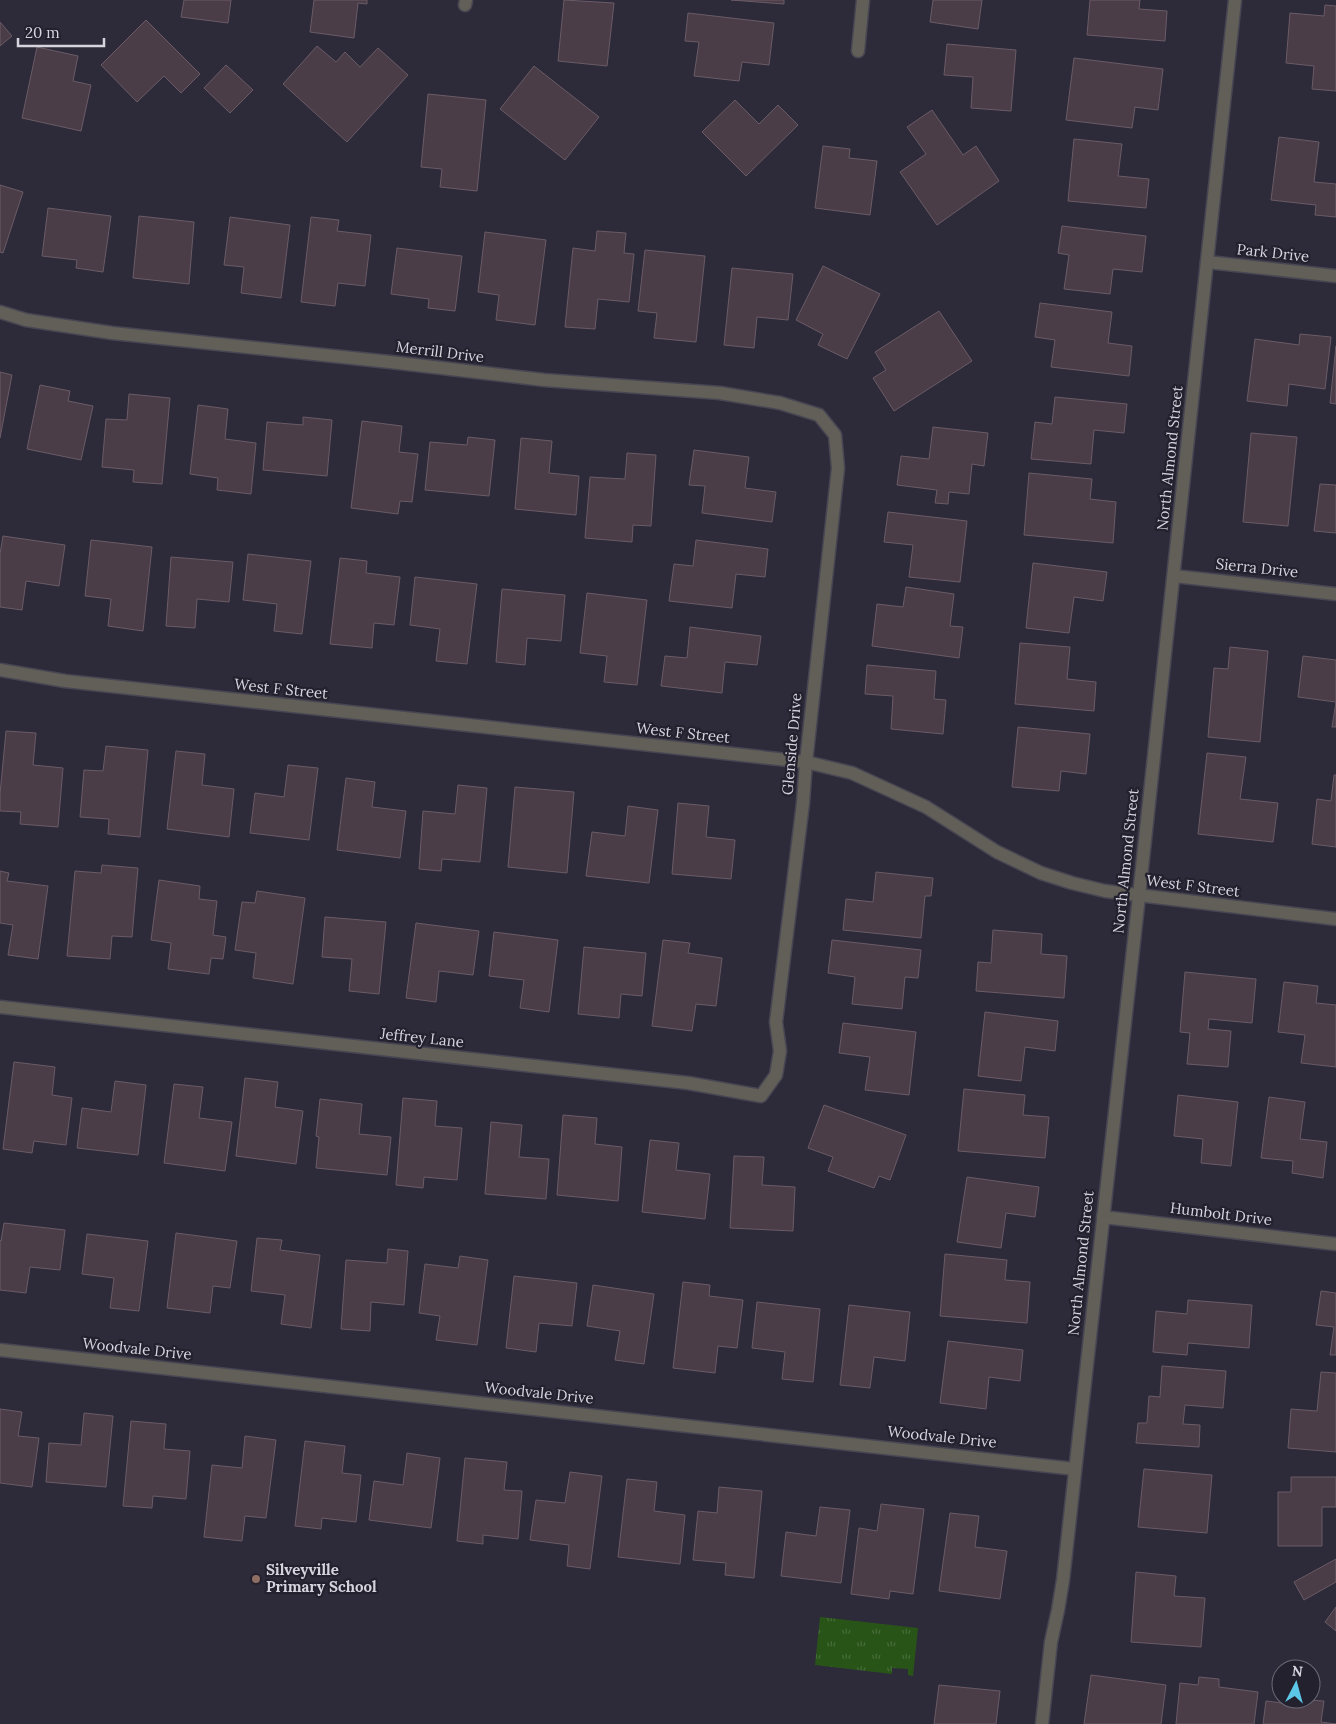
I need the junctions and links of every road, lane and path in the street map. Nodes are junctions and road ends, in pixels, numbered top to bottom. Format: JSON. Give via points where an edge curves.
{"nodes":[{"id":1,"x":863,"y":0,"type":"edge"},
{"id":2,"x":1235,"y":0,"type":"edge"},
{"id":3,"x":858,"y":51,"type":"dead end"},
{"id":4,"x":1207,"y":262,"type":"junction"},
{"id":5,"x":1336,"y":276,"type":"edge"},
{"id":6,"x":0,"y":312,"type":"edge"},
{"id":7,"x":838,"y":468,"type":"joint"},
{"id":8,"x":1174,"y":576,"type":"junction"},
{"id":9,"x":1336,"y":594,"type":"edge"},
{"id":10,"x":0,"y":670,"type":"edge"},
{"id":11,"x":806,"y":762,"type":"junction"},
{"id":12,"x":1139,"y":896,"type":"junction"},
{"id":13,"x":1336,"y":919,"type":"edge"},
{"id":14,"x":0,"y":1007,"type":"edge"},
{"id":15,"x":776,"y":1022,"type":"joint"},
{"id":16,"x":1103,"y":1217,"type":"junction"},
{"id":17,"x":1336,"y":1244,"type":"edge"},
{"id":18,"x":0,"y":1350,"type":"edge"},
{"id":19,"x":1075,"y":1468,"type":"junction"},
{"id":20,"x":1042,"y":1724,"type":"edge"}],
"edges":[{"from":1,"to":3,"type":"street"},
{"from":2,"to":4,"type":"street","name":"North Almond Street"},
{"from":4,"to":5,"type":"street","name":"Park Drive"},
{"from":4,"to":8,"type":"street","name":"North Almond Street"},
{"from":6,"to":7,"type":"street","name":"Merrill Drive","via":[[26,320],[112,333],[544,380],[720,393],[780,403],[819,416],[835,436]]},
{"from":7,"to":11,"type":"street","name":"Glenside Drive"},
{"from":8,"to":9,"type":"street","name":"Sierra Drive"},
{"from":8,"to":12,"type":"street","name":"North Almond Street"},
{"from":10,"to":11,"type":"street","name":"West F Street","via":[[66,681]]},
{"from":11,"to":12,"type":"street","name":"West F Street","via":[[852,772],[903,795],[997,852],[1041,873],[1097,889]]},
{"from":11,"to":15,"type":"street","name":"Glenside Drive"},
{"from":12,"to":13,"type":"street","name":"West F Street"},
{"from":12,"to":16,"type":"street","name":"North Almond Street"},
{"from":14,"to":15,"type":"street","name":"Jeffrey Lane","via":[[688,1083],[761,1096],[776,1075],[780,1051]]},
{"from":16,"to":17,"type":"street","name":"Humbolt Drive"},
{"from":16,"to":19,"type":"street","name":"North Almond Street"},
{"from":18,"to":19,"type":"street","name":"Woodvale Drive"},
{"from":19,"to":20,"type":"street","name":"North Almond Street"}]}
